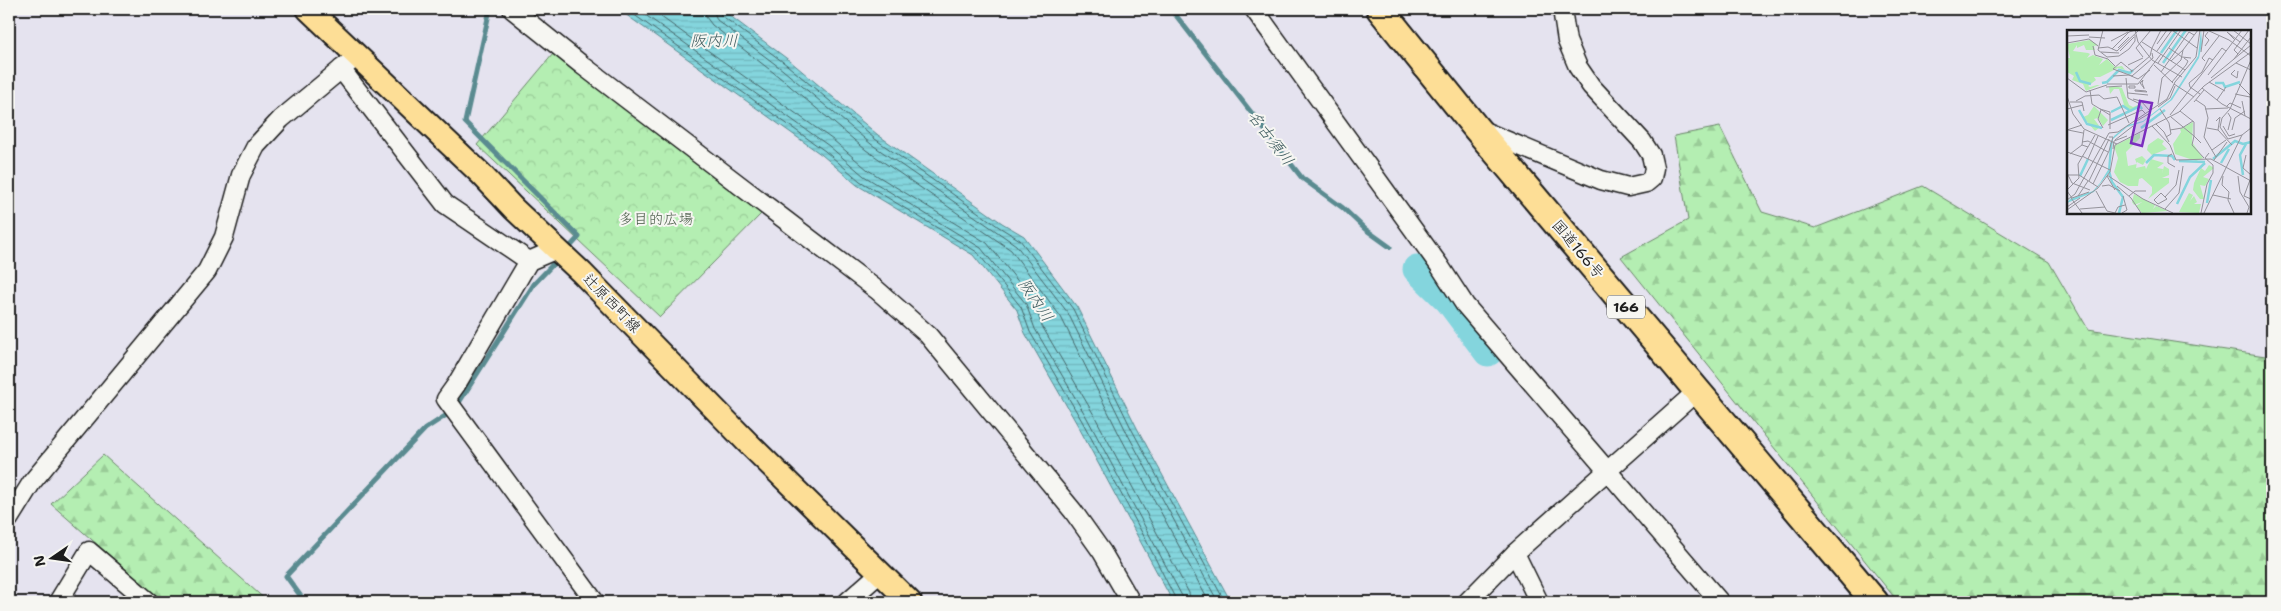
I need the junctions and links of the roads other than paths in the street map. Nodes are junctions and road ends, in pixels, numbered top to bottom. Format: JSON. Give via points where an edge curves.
{"nodes":[{"id":1,"x":308,"y":9,"type":"edge"},
{"id":2,"x":512,"y":9,"type":"edge"},
{"id":3,"x":1254,"y":9,"type":"edge"},
{"id":4,"x":1380,"y":9,"type":"edge"},
{"id":5,"x":1562,"y":9,"type":"edge"},
{"id":6,"x":349,"y":62,"type":"junction"},
{"id":7,"x":1476,"y":128,"type":"junction"},
{"id":8,"x":562,"y":253,"type":"junction"},
{"id":9,"x":529,"y":260,"type":"junction"},
{"id":10,"x":1696,"y":392,"type":"junction"},
{"id":11,"x":1608,"y":470,"type":"junction"},
{"id":12,"x":9,"y":519,"type":"edge"},
{"id":13,"x":1515,"y":553,"type":"junction"},
{"id":14,"x":880,"y":573,"type":"junction"},
{"id":15,"x":58,"y":602,"type":"edge"},
{"id":16,"x":149,"y":602,"type":"edge"},
{"id":17,"x":595,"y":602,"type":"edge"},
{"id":18,"x":847,"y":602,"type":"edge"},
{"id":19,"x":910,"y":602,"type":"edge"},
{"id":20,"x":1130,"y":602,"type":"edge"},
{"id":21,"x":1467,"y":602,"type":"edge"},
{"id":22,"x":1539,"y":602,"type":"edge"},
{"id":23,"x":1720,"y":602,"type":"edge"},
{"id":24,"x":1875,"y":602,"type":"edge"}],
"edges":[{"from":1,"to":6,"type":"main road","name":"辻原西町線"},
{"from":2,"to":20,"type":"street","via":[[877,290],[928,335],[1073,511],[1102,552]]},
{"from":3,"to":11,"type":"street","via":[[1439,264],[1465,305]]},
{"from":4,"to":7,"type":"highway","name":"国道166号","number":"166"},
{"from":5,"to":7,"type":"street","via":[[1567,41],[1578,68],[1651,154],[1652,178],[1646,183],[1628,187],[1600,180]]},
{"from":6,"to":8,"type":"main road","name":"辻原西町線"},
{"from":6,"to":9,"type":"street","via":[[444,204]]},
{"from":6,"to":12,"type":"street","via":[[282,119],[256,146],[241,175],[224,237],[207,271],[32,482]]},
{"from":7,"to":10,"type":"highway","name":"国道166号","number":"166"},
{"from":8,"to":9,"type":"street"},
{"from":8,"to":14,"type":"main road","name":"辻原西町線"},
{"from":9,"to":17,"type":"street","via":[[446,399]]},
{"from":10,"to":11,"type":"street"},
{"from":10,"to":24,"type":"highway","name":"国道166号","number":"166"},
{"from":11,"to":13,"type":"street"},
{"from":11,"to":23,"type":"street"},
{"from":13,"to":21,"type":"street"},
{"from":13,"to":22,"type":"street"},
{"from":14,"to":18,"type":"street"},
{"from":14,"to":19,"type":"main road","name":"辻原西町線"},
{"from":15,"to":16,"type":"street","via":[[89,551]]}]}
